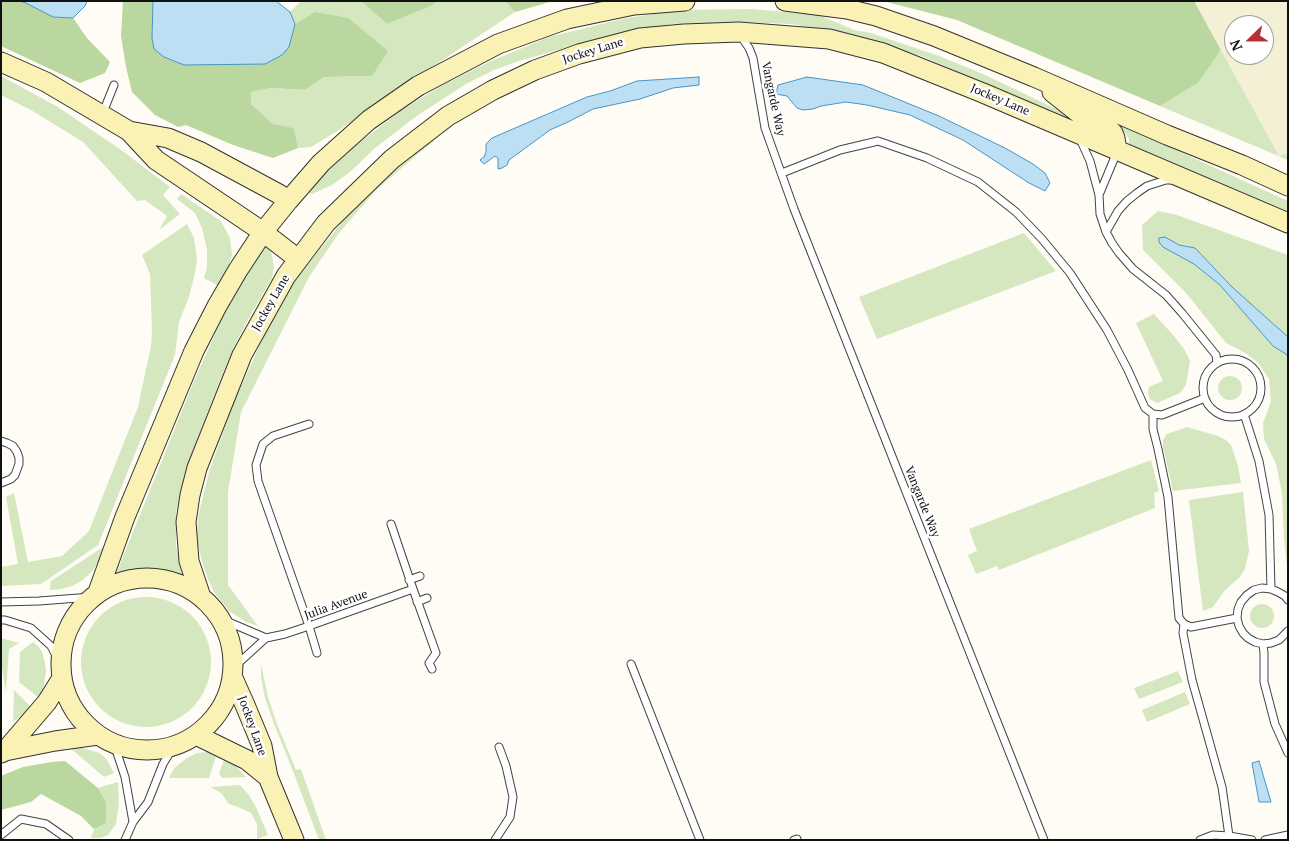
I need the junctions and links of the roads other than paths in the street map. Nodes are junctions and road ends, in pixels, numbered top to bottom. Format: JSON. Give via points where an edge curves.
{"nodes":[{"id":1,"x":686,"y":1,"type":"edge"},
{"id":2,"x":785,"y":1,"type":"edge"},
{"id":3,"x":739,"y":32,"type":"junction"},
{"id":4,"x":1,"y":62,"type":"edge"},
{"id":5,"x":1034,"y":77,"type":"junction"},
{"id":6,"x":114,"y":85,"type":"dead end"},
{"id":7,"x":102,"y":115,"type":"junction"},
{"id":8,"x":129,"y":130,"type":"junction"},
{"id":9,"x":1076,"y":133,"type":"junction"},
{"id":10,"x":1117,"y":151,"type":"junction"},
{"id":11,"x":782,"y":173,"type":"junction"},
{"id":12,"x":1186,"y":179,"type":"junction"},
{"id":13,"x":1288,"y":186,"type":"edge"},
{"id":14,"x":1099,"y":195,"type":"junction"},
{"id":15,"x":288,"y":201,"type":"junction"},
{"id":16,"x":1288,"y":223,"type":"edge"},
{"id":17,"x":263,"y":232,"type":"junction"},
{"id":18,"x":1106,"y":232,"type":"junction"},
{"id":19,"x":298,"y":259,"type":"junction"},
{"id":20,"x":1217,"y":363,"type":"junction"},
{"id":21,"x":1205,"y":398,"type":"junction"},
{"id":22,"x":1153,"y":414,"type":"junction"},
{"id":23,"x":1244,"y":414,"type":"junction"},
{"id":24,"x":309,"y":424,"type":"dead end"},
{"id":25,"x":1,"y":442,"type":"edge"},
{"id":26,"x":1,"y":483,"type":"edge"},
{"id":27,"x":391,"y":524,"type":"dead end"},
{"id":28,"x":420,"y":576,"type":"dead end"},
{"id":29,"x":409,"y":580,"type":"junction"},
{"id":30,"x":412,"y":589,"type":"junction"},
{"id":31,"x":1270,"y":589,"type":"junction"},
{"id":32,"x":95,"y":595,"type":"junction"},
{"id":33,"x":201,"y":597,"type":"junction"},
{"id":34,"x":427,"y":598,"type":"dead end"},
{"id":35,"x":1288,"y":600,"type":"edge"},
{"id":36,"x":1,"y":602,"type":"edge"},
{"id":37,"x":417,"y":602,"type":"junction"},
{"id":38,"x":219,"y":618,"type":"junction"},
{"id":39,"x":1238,"y":618,"type":"junction"},
{"id":40,"x":1,"y":620,"type":"edge"},
{"id":41,"x":1184,"y":624,"type":"junction"},
{"id":42,"x":309,"y":626,"type":"junction"},
{"id":43,"x":1288,"y":631,"type":"edge"},
{"id":44,"x":266,"y":638,"type":"junction"},
{"id":45,"x":1263,"y":644,"type":"junction"},
{"id":46,"x":317,"y":653,"type":"dead end"},
{"id":47,"x":631,"y":664,"type":"dead end"},
{"id":48,"x":432,"y":669,"type":"dead end"},
{"id":49,"x":61,"y":670,"type":"junction"},
{"id":50,"x":232,"y":672,"type":"junction"},
{"id":51,"x":196,"y":735,"type":"junction"},
{"id":52,"x":106,"y":740,"type":"junction"},
{"id":53,"x":174,"y":746,"type":"junction"},
{"id":54,"x":499,"y":747,"type":"dead end"},
{"id":55,"x":3,"y":752,"type":"edge"},
{"id":56,"x":1288,"y":753,"type":"edge"},
{"id":57,"x":268,"y":777,"type":"junction"},
{"id":58,"x":133,"y":822,"type":"junction"},
{"id":59,"x":1288,"y":834,"type":"edge"},
{"id":60,"x":1,"y":835,"type":"edge"},
{"id":61,"x":1229,"y":838,"type":"edge"},
{"id":62,"x":69,"y":840,"type":"edge"},
{"id":63,"x":125,"y":840,"type":"edge"},
{"id":64,"x":294,"y":840,"type":"edge"},
{"id":65,"x":495,"y":840,"type":"edge"},
{"id":66,"x":700,"y":840,"type":"edge"},
{"id":67,"x":1044,"y":840,"type":"edge"},
{"id":68,"x":1200,"y":840,"type":"edge"},
{"id":69,"x":1252,"y":840,"type":"edge"},
{"id":70,"x":1265,"y":840,"type":"edge"}],
"edges":[{"from":1,"to":15,"type":"street","via":[[634,5],[567,19],[498,44],[418,86],[369,120],[321,163]]},
{"from":2,"to":5,"type":"street","via":[[876,16]]},
{"from":3,"to":9,"type":"street","name":"Jockey Lane","via":[[828,39],[883,52]]},
{"from":3,"to":11,"type":"lane","name":"Vangarde Way","via":[[753,58],[765,128]]},
{"from":3,"to":19,"type":"street","name":"Jockey Lane","via":[[640,38],[570,57],[493,90],[448,116],[392,159],[326,223]]},
{"from":4,"to":7,"type":"street","via":[[46,82]]},
{"from":5,"to":10,"type":"street","via":[[1082,116],[1113,133]]},
{"from":5,"to":13,"type":"street"},
{"from":6,"to":7,"type":"lane"},
{"from":7,"to":8,"type":"street"},
{"from":8,"to":15,"type":"street","via":[[168,138],[208,156]]},
{"from":8,"to":17,"type":"street","via":[[156,160]]},
{"from":9,"to":10,"type":"street","name":"Jockey Lane"},
{"from":9,"to":14,"type":"lane","via":[[1090,161]]},
{"from":10,"to":12,"type":"street","name":"Jockey Lane"},
{"from":10,"to":14,"type":"lane"},
{"from":11,"to":22,"type":"lane","via":[[840,150],[878,141],[927,158],[978,182],[1016,212],[1070,273],[1107,330],[1145,408]]},
{"from":11,"to":67,"type":"lane","name":"Vangarde Way"},
{"from":12,"to":16,"type":"street","name":"Jockey Lane"},
{"from":12,"to":18,"type":"lane","via":[[1166,180],[1147,186],[1118,211]]},
{"from":14,"to":18,"type":"lane","via":[[1100,214]]},
{"from":15,"to":17,"type":"street"},
{"from":17,"to":19,"type":"street"},
{"from":17,"to":32,"type":"street","via":[[194,351]]},
{"from":18,"to":20,"type":"lane","via":[[1133,269],[1166,295],[1182,313],[1216,355]]},
{"from":19,"to":33,"type":"street","name":"Jockey Lane","via":[[242,355],[197,468],[186,522],[189,561]]},
{"from":20,"to":21,"type":"lane","via":[[1204,378]]},
{"from":20,"to":23,"type":"lane","via":[[1234,359],[1242,361],[1259,378],[1260,395],[1251,410]]},
{"from":21,"to":22,"type":"lane","via":[[1162,415]]},
{"from":21,"to":23,"type":"lane","via":[[1217,413],[1235,417]]},
{"from":22,"to":41,"type":"lane","via":[[1153,429],[1168,497],[1179,618]]},
{"from":23,"to":31,"type":"lane","via":[[1259,461],[1269,515]]},
{"from":24,"to":42,"type":"lane","via":[[273,436],[263,444],[256,465],[258,481]]},
{"from":25,"to":26,"type":"lane","via":[[13,446],[20,464],[16,475]]},
{"from":27,"to":29,"type":"lane"},
{"from":28,"to":29,"type":"lane"},
{"from":29,"to":30,"type":"lane"},
{"from":30,"to":37,"type":"lane"},
{"from":30,"to":42,"type":"lane","name":"Julia Avenue"},
{"from":31,"to":35,"type":"lane"},
{"from":31,"to":39,"type":"lane","via":[[1254,590],[1247,595],[1241,602]]},
{"from":32,"to":33,"type":"street","via":[[123,581],[150,578],[177,583]]},
{"from":32,"to":36,"type":"lane"},
{"from":32,"to":49,"type":"street","via":[[75,616],[64,638]]},
{"from":33,"to":38,"type":"street"},
{"from":34,"to":37,"type":"lane"},
{"from":37,"to":48,"type":"lane","via":[[436,654],[430,663]]},
{"from":38,"to":44,"type":"lane"},
{"from":38,"to":50,"type":"street","via":[[230,642]]},
{"from":39,"to":41,"type":"lane","via":[[1191,627]]},
{"from":39,"to":45,"type":"lane","via":[[1243,633]]},
{"from":40,"to":49,"type":"lane","via":[[30,628],[51,646]]},
{"from":41,"to":61,"type":"lane","via":[[1182,633],[1187,658],[1222,787]]},
{"from":42,"to":44,"type":"lane","name":"Julia Avenue"},
{"from":42,"to":46,"type":"lane"},
{"from":43,"to":45,"type":"lane","via":[[1279,640]]},
{"from":44,"to":50,"type":"lane","name":"Julia Avenue"},
{"from":45,"to":56,"type":"lane","via":[[1264,682],[1275,724]]},
{"from":47,"to":66,"type":"lane"},
{"from":49,"to":52,"type":"street","via":[[68,700],[81,720]]},
{"from":49,"to":55,"type":"street","via":[[47,702]]},
{"from":50,"to":51,"type":"street","via":[[228,693],[220,709]]},
{"from":50,"to":57,"type":"street","name":"Jockey Lane","via":[[262,746]]},
{"from":51,"to":53,"type":"street"},
{"from":51,"to":57,"type":"street","name":"Jockey Lane","via":[[247,760]]},
{"from":52,"to":53,"type":"street","via":[[134,749]]},
{"from":52,"to":55,"type":"street","via":[[54,741]]},
{"from":52,"to":58,"type":"lane","via":[[126,778]]},
{"from":53,"to":58,"type":"lane","via":[[148,802]]},
{"from":54,"to":65,"type":"lane","via":[[513,797],[510,817]]},
{"from":57,"to":64,"type":"street","name":"Jockey Lane"},
{"from":58,"to":63,"type":"lane"},
{"from":59,"to":70,"type":"lane"},
{"from":60,"to":62,"type":"lane","via":[[21,819],[46,824]]},
{"from":61,"to":68,"type":"lane","via":[[1213,835]]},
{"from":61,"to":69,"type":"lane"}]}
